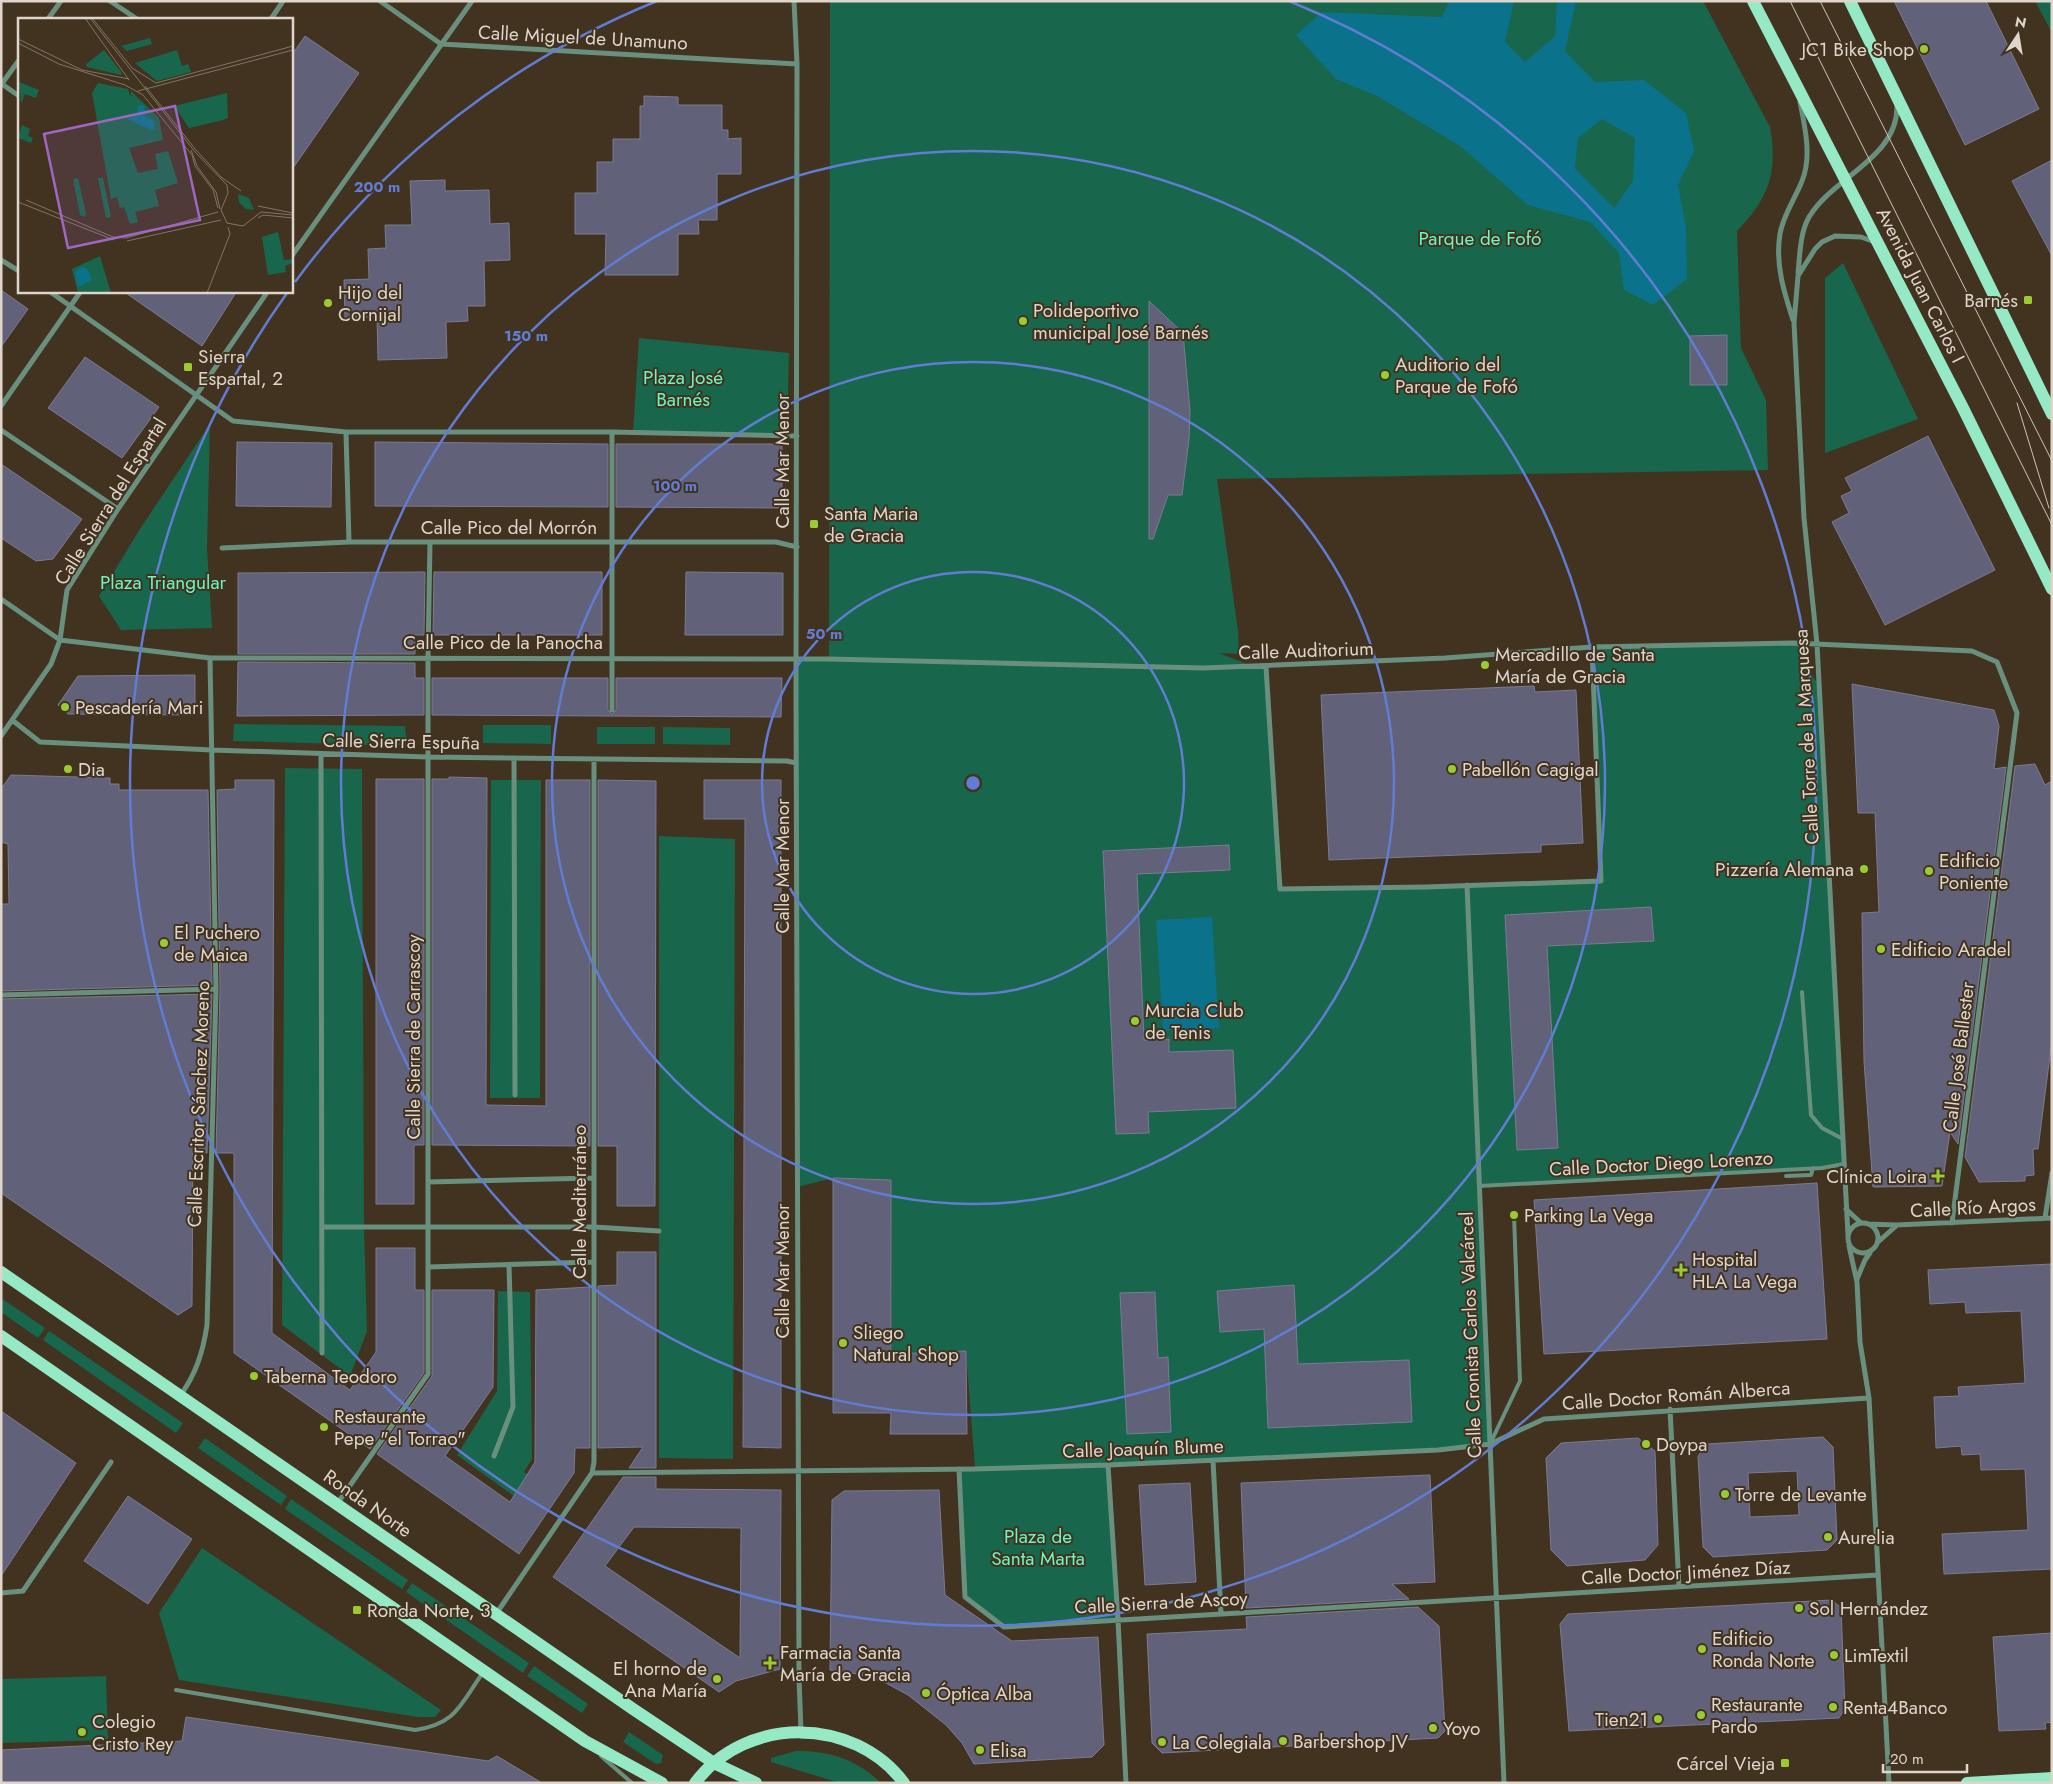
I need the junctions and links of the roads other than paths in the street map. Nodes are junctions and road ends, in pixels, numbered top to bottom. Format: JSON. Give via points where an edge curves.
{"nodes":[{"id":1,"x":61,"y":1,"type":"edge"},
{"id":2,"x":110,"y":1,"type":"edge"},
{"id":3,"x":283,"y":1,"type":"edge"},
{"id":4,"x":380,"y":1,"type":"edge"},
{"id":5,"x":472,"y":1,"type":"edge"},
{"id":6,"x":794,"y":1,"type":"edge"},
{"id":7,"x":1753,"y":1,"type":"edge"},
{"id":8,"x":1850,"y":1,"type":"edge"},
{"id":9,"x":49,"y":18,"type":"edge"},
{"id":10,"x":136,"y":18,"type":"edge"},
{"id":11,"x":272,"y":18,"type":"edge"},
{"id":12,"x":442,"y":44,"type":"junction"},
{"id":13,"x":18,"y":61,"type":"edge"},
{"id":14,"x":797,"y":64,"type":"junction"},
{"id":15,"x":1,"y":84,"type":"edge"},
{"id":16,"x":1796,"y":85,"type":"junction"},
{"id":17,"x":1897,"y":94,"type":"junction"},
{"id":18,"x":18,"y":95,"type":"edge"},
{"id":19,"x":1845,"y":180,"type":"junction"},
{"id":20,"x":1878,"y":243,"type":"junction"},
{"id":21,"x":292,"y":256,"type":"edge"},
{"id":22,"x":1,"y":260,"type":"edge"},
{"id":23,"x":18,"y":270,"type":"edge"},
{"id":24,"x":1798,"y":276,"type":"junction"},
{"id":25,"x":50,"y":292,"type":"edge"},
{"id":26,"x":80,"y":292,"type":"edge"},
{"id":27,"x":267,"y":292,"type":"edge"},
{"id":28,"x":71,"y":306,"type":"junction"},
{"id":29,"x":1794,"y":323,"type":"junction"},
{"id":30,"x":197,"y":395,"type":"junction"},
{"id":31,"x":1,"y":406,"type":"edge"},
{"id":32,"x":2050,"y":408,"type":"edge"},
{"id":33,"x":1,"y":430,"type":"edge"},
{"id":34,"x":346,"y":432,"type":"junction"},
{"id":35,"x":612,"y":432,"type":"junction"},
{"id":36,"x":796,"y":436,"type":"junction"},
{"id":37,"x":118,"y":509,"type":"junction"},
{"id":38,"x":349,"y":542,"type":"junction"},
{"id":39,"x":430,"y":542,"type":"junction"},
{"id":40,"x":613,"y":542,"type":"junction"},
{"id":41,"x":797,"y":547,"type":"junction"},
{"id":42,"x":222,"y":548,"type":"dead end"},
{"id":43,"x":2052,"y":588,"type":"edge"},
{"id":44,"x":1,"y":599,"type":"edge"},
{"id":45,"x":60,"y":640,"type":"junction"},
{"id":46,"x":1817,"y":644,"type":"junction"},
{"id":47,"x":1592,"y":647,"type":"junction"},
{"id":48,"x":428,"y":657,"type":"junction"},
{"id":49,"x":210,"y":658,"type":"junction"},
{"id":50,"x":612,"y":658,"type":"junction"},
{"id":51,"x":796,"y":659,"type":"junction"},
{"id":52,"x":1266,"y":667,"type":"junction"},
{"id":53,"x":612,"y":710,"type":"dead end"},
{"id":54,"x":12,"y":720,"type":"junction"},
{"id":55,"x":1,"y":736,"type":"edge"},
{"id":56,"x":212,"y":750,"type":"junction"},
{"id":57,"x":321,"y":754,"type":"junction"},
{"id":58,"x":428,"y":757,"type":"junction"},
{"id":59,"x":514,"y":758,"type":"junction"},
{"id":60,"x":594,"y":759,"type":"junction"},
{"id":61,"x":796,"y":763,"type":"junction"},
{"id":62,"x":1467,"y":885,"type":"junction"},
{"id":63,"x":216,"y":989,"type":"junction"},
{"id":64,"x":1802,"y":992,"type":"dead end"},
{"id":65,"x":1,"y":995,"type":"edge"},
{"id":66,"x":515,"y":1095,"type":"dead end"},
{"id":67,"x":1843,"y":1139,"type":"junction"},
{"id":68,"x":1844,"y":1164,"type":"junction"},
{"id":69,"x":1813,"y":1168,"type":"junction"},
{"id":70,"x":2052,"y":1174,"type":"edge"},
{"id":71,"x":1786,"y":1176,"type":"dead end"},
{"id":72,"x":594,"y":1178,"type":"junction"},
{"id":73,"x":428,"y":1182,"type":"junction"},
{"id":74,"x":1479,"y":1186,"type":"junction"},
{"id":75,"x":1846,"y":1209,"type":"junction"},
{"id":76,"x":1514,"y":1215,"type":"dead end"},
{"id":77,"x":2045,"y":1218,"type":"junction"},
{"id":78,"x":2052,"y":1218,"type":"edge"},
{"id":79,"x":1862,"y":1223,"type":"junction"},
{"id":80,"x":1952,"y":1223,"type":"junction"},
{"id":81,"x":1868,"y":1224,"type":"junction"},
{"id":82,"x":428,"y":1226,"type":"junction"},
{"id":83,"x":1896,"y":1226,"type":"junction"},
{"id":84,"x":322,"y":1227,"type":"junction"},
{"id":85,"x":594,"y":1227,"type":"junction"},
{"id":86,"x":659,"y":1231,"type":"dead end"},
{"id":87,"x":1848,"y":1235,"type":"junction"},
{"id":88,"x":1878,"y":1243,"type":"junction"},
{"id":89,"x":1849,"y":1246,"type":"junction"},
{"id":90,"x":1871,"y":1252,"type":"junction"},
{"id":91,"x":594,"y":1262,"type":"junction"},
{"id":92,"x":509,"y":1265,"type":"junction"},
{"id":93,"x":428,"y":1267,"type":"junction"},
{"id":94,"x":1,"y":1272,"type":"edge"},
{"id":95,"x":1857,"y":1282,"type":"junction"},
{"id":96,"x":1,"y":1336,"type":"edge"},
{"id":97,"x":322,"y":1354,"type":"dead end"},
{"id":98,"x":180,"y":1396,"type":"junction"},
{"id":99,"x":1869,"y":1398,"type":"junction"},
{"id":100,"x":1670,"y":1409,"type":"junction"},
{"id":101,"x":1490,"y":1444,"type":"junction"},
{"id":102,"x":494,"y":1456,"type":"dead end"},
{"id":103,"x":1213,"y":1460,"type":"junction"},
{"id":104,"x":111,"y":1462,"type":"dead end"},
{"id":105,"x":1108,"y":1465,"type":"junction"},
{"id":106,"x":959,"y":1469,"type":"junction"},
{"id":107,"x":798,"y":1471,"type":"junction"},
{"id":108,"x":592,"y":1473,"type":"junction"},
{"id":109,"x":337,"y":1504,"type":"junction"},
{"id":110,"x":1878,"y":1575,"type":"junction"},
{"id":111,"x":1678,"y":1587,"type":"junction"},
{"id":112,"x":1,"y":1593,"type":"edge"},
{"id":113,"x":1496,"y":1598,"type":"junction"},
{"id":114,"x":496,"y":1614,"type":"junction"},
{"id":115,"x":1222,"y":1614,"type":"junction"},
{"id":116,"x":1118,"y":1620,"type":"junction"},
{"id":117,"x":484,"y":1671,"type":"junction"},
{"id":118,"x":176,"y":1690,"type":"dead end"},
{"id":119,"x":801,"y":1732,"type":"junction"},
{"id":120,"x":585,"y":1741,"type":"junction"},
{"id":121,"x":714,"y":1763,"type":"junction"},
{"id":122,"x":2052,"y":1778,"type":"edge"},
{"id":123,"x":632,"y":1783,"type":"edge"},
{"id":124,"x":662,"y":1783,"type":"edge"},
{"id":125,"x":695,"y":1783,"type":"edge"},
{"id":126,"x":756,"y":1783,"type":"edge"},
{"id":127,"x":904,"y":1783,"type":"edge"},
{"id":128,"x":1126,"y":1783,"type":"edge"},
{"id":129,"x":1504,"y":1783,"type":"edge"},
{"id":130,"x":1889,"y":1783,"type":"edge"},
{"id":131,"x":1967,"y":1783,"type":"edge"}],
"edges":[{"from":1,"to":9,"type":"street"},
{"from":2,"to":10,"type":"street"},
{"from":3,"to":11,"type":"street"},
{"from":4,"to":12,"type":"street"},
{"from":5,"to":12,"type":"street"},
{"from":6,"to":14,"type":"street","name":"Calle Mar Menor"},
{"from":7,"to":16,"type":"main road","name":"Avenida Juan Carlos I"},
{"from":8,"to":17,"type":"main road"},
{"from":12,"to":14,"type":"street","name":"Calle Miguel de Unamuno"},
{"from":12,"to":21,"type":"street"},
{"from":13,"to":15,"type":"street"},
{"from":14,"to":36,"type":"street","name":"Calle Mar Menor"},
{"from":15,"to":18,"type":"street"},
{"from":16,"to":19,"type":"main road","name":"Avenida Juan Carlos I"},
{"from":16,"to":29,"type":"street","name":"Calle Torre de la Marquesa","via":[[1805,127],[1806,167],[1780,233],[1778,260],[1781,282]]},
{"from":17,"to":19,"type":"street","name":"Calle Torre de la Marquesa","via":[[1898,113],[1889,138]]},
{"from":17,"to":32,"type":"main road"},
{"from":19,"to":20,"type":"main road","name":"Avenida Juan Carlos I"},
{"from":19,"to":24,"type":"street","name":"Calle Torre de la Marquesa","via":[[1828,193],[1808,218],[1802,238]]},
{"from":20,"to":24,"type":"street","name":"Calle Torre de la Marquesa","via":[[1861,237],[1835,236],[1815,249]]},
{"from":20,"to":43,"type":"main road","name":"Avenida Juan Carlos I"},
{"from":22,"to":23,"type":"street"},
{"from":24,"to":29,"type":"street","name":"Calle Torre de la Marquesa"},
{"from":25,"to":28,"type":"street"},
{"from":26,"to":28,"type":"street"},
{"from":27,"to":30,"type":"street","name":"Calle Sierra del Espartal"},
{"from":28,"to":30,"type":"street"},
{"from":28,"to":31,"type":"street"},
{"from":29,"to":46,"type":"street","name":"Calle Torre de la Marquesa","via":[[1804,518]]},
{"from":30,"to":34,"type":"street","via":[[232,422]]},
{"from":30,"to":37,"type":"street","name":"Calle Sierra del Espartal"},
{"from":33,"to":37,"type":"street"},
{"from":34,"to":35,"type":"street"},
{"from":34,"to":38,"type":"street"},
{"from":35,"to":36,"type":"street"},
{"from":35,"to":40,"type":"street"},
{"from":36,"to":41,"type":"street","name":"Calle Mar Menor"},
{"from":37,"to":45,"type":"street","name":"Calle Sierra del Espartal","via":[[67,590]]},
{"from":38,"to":39,"type":"street","name":"Calle Pico del Morrón"},
{"from":38,"to":42,"type":"street","name":"Calle Pico del Morrón"},
{"from":39,"to":40,"type":"street","name":"Calle Pico del Morrón"},
{"from":39,"to":48,"type":"street","name":"Calle Sierra de Carrascoy"},
{"from":40,"to":41,"type":"street","name":"Calle Pico del Morrón","via":[[776,542]]},
{"from":40,"to":50,"type":"street"},
{"from":41,"to":51,"type":"street","name":"Calle Mar Menor"},
{"from":44,"to":45,"type":"street"},
{"from":45,"to":49,"type":"street"},
{"from":45,"to":54,"type":"street","name":"Calle Sierra del Espartal","via":[[50,664]]},
{"from":46,"to":47,"type":"street","name":"Calle Auditorium"},
{"from":46,"to":67,"type":"street","name":"Calle Torre de la Marquesa"},
{"from":46,"to":80,"type":"street","name":"Calle José Ballester","via":[[1972,651],[1997,662],[2017,713]]},
{"from":47,"to":52,"type":"street","name":"Calle Auditorium"},
{"from":47,"to":62,"type":"street","via":[[1601,881]]},
{"from":48,"to":49,"type":"street","name":"Calle Pico de la Panocha"},
{"from":48,"to":50,"type":"street","name":"Calle Pico de la Panocha"},
{"from":48,"to":58,"type":"street","name":"Calle Sierra de Carrascoy"},
{"from":49,"to":56,"type":"street","name":"Calle Escritor Sánchez Moreno"},
{"from":50,"to":51,"type":"street","name":"Calle Pico de la Panocha"},
{"from":50,"to":53,"type":"street"},
{"from":51,"to":52,"type":"street","name":"Calle Auditorium"},
{"from":51,"to":61,"type":"street","name":"Calle Mar Menor"},
{"from":52,"to":62,"type":"street","via":[[1280,889]]},
{"from":54,"to":55,"type":"street","name":"Calle Sierra del Espartal"},
{"from":54,"to":56,"type":"street","name":"Calle Sierra Espuña","via":[[40,742]]},
{"from":56,"to":57,"type":"street","name":"Calle Sierra Espuña"},
{"from":56,"to":63,"type":"street","name":"Calle Escritor Sánchez Moreno"},
{"from":57,"to":58,"type":"street","name":"Calle Sierra Espuña"},
{"from":57,"to":84,"type":"street"},
{"from":58,"to":59,"type":"street","name":"Calle Sierra Espuña"},
{"from":58,"to":73,"type":"street","name":"Calle Sierra de Carrascoy"},
{"from":59,"to":60,"type":"street","name":"Calle Sierra Espuña"},
{"from":59,"to":66,"type":"street"},
{"from":60,"to":61,"type":"street","name":"Calle Sierra Espuña"},
{"from":60,"to":72,"type":"street","name":"Calle Mediterráneo"},
{"from":61,"to":107,"type":"street","name":"Calle Mar Menor"},
{"from":62,"to":74,"type":"street","name":"Calle Cronista Carlos Valcárcel"},
{"from":63,"to":65,"type":"street"},
{"from":63,"to":98,"type":"street","name":"Calle Escritor Sánchez Moreno","via":[[206,1325],[203,1349],[195,1371]]},
{"from":64,"to":67,"type":"lane","via":[[1811,1115],[1822,1128]]},
{"from":67,"to":68,"type":"street","name":"Calle Torre de la Marquesa"},
{"from":68,"to":69,"type":"lane","name":"Calle Doctor Diego Lorenzo"},
{"from":68,"to":75,"type":"street","name":"Calle Torre de la Marquesa"},
{"from":69,"to":71,"type":"lane","via":[[1811,1175]]},
{"from":69,"to":74,"type":"lane","name":"Calle Doctor Diego Lorenzo"},
{"from":70,"to":77,"type":"street"},
{"from":72,"to":73,"type":"street"},
{"from":72,"to":85,"type":"street","name":"Calle Mediterráneo"},
{"from":73,"to":82,"type":"street","name":"Calle Sierra de Carrascoy"},
{"from":74,"to":101,"type":"street","name":"Calle Cronista Carlos Valcárcel"},
{"from":75,"to":79,"type":"street"},
{"from":75,"to":87,"type":"street","name":"Calle Torre de la Marquesa"},
{"from":76,"to":101,"type":"lane","via":[[1520,1380]]},
{"from":77,"to":78,"type":"street","name":"Calle Río Argos"},
{"from":77,"to":80,"type":"street","name":"Calle Río Argos"},
{"from":79,"to":81,"type":"street"},
{"from":79,"to":87,"type":"street","via":[[1850,1229]]},
{"from":80,"to":83,"type":"street","name":"Calle Río Argos"},
{"from":81,"to":83,"type":"street","name":"Calle Río Argos"},
{"from":81,"to":88,"type":"street","via":[[1877,1232]]},
{"from":82,"to":84,"type":"street"},
{"from":82,"to":85,"type":"street"},
{"from":82,"to":93,"type":"street","name":"Calle Sierra de Carrascoy"},
{"from":83,"to":88,"type":"street","name":"Calle Río Argos"},
{"from":84,"to":97,"type":"street"},
{"from":85,"to":86,"type":"street"},
{"from":85,"to":91,"type":"street","name":"Calle Mediterráneo"},
{"from":87,"to":89,"type":"street"},
{"from":88,"to":90,"type":"street"},
{"from":89,"to":90,"type":"street","via":[[1860,1254]]},
{"from":89,"to":95,"type":"street"},
{"from":90,"to":95,"type":"street"},
{"from":91,"to":92,"type":"street"},
{"from":91,"to":108,"type":"street","name":"Calle Mediterráneo"},
{"from":92,"to":93,"type":"street"},
{"from":92,"to":102,"type":"street","via":[[513,1408]]},
{"from":93,"to":109,"type":"street","name":"Calle Sierra de Carrascoy","via":[[428,1374]]},
{"from":94,"to":98,"type":"main road","name":"Ronda Norte"},
{"from":95,"to":99,"type":"street","via":[[1860,1342]]},
{"from":96,"to":117,"type":"main road"},
{"from":98,"to":109,"type":"main road","name":"Ronda Norte"},
{"from":99,"to":100,"type":"street","name":"Calle Doctor Román Alberca"},
{"from":99,"to":110,"type":"street"},
{"from":100,"to":101,"type":"street","name":"Calle Doctor Román Alberca","via":[[1544,1419]]},
{"from":100,"to":111,"type":"street"},
{"from":101,"to":103,"type":"street","name":"Calle Joaquín Blume","via":[[1438,1450]]},
{"from":101,"to":113,"type":"street","name":"Calle Cronista Carlos Valcárcel"},
{"from":103,"to":105,"type":"street","name":"Calle Joaquín Blume"},
{"from":103,"to":115,"type":"street"},
{"from":104,"to":112,"type":"street","via":[[23,1591]]},
{"from":105,"to":106,"type":"street","name":"Calle Joaquín Blume"},
{"from":105,"to":116,"type":"street"},
{"from":106,"to":107,"type":"street","name":"Calle Joaquín Blume"},
{"from":106,"to":116,"type":"street","name":"Calle Sierra de Ascoy","via":[[966,1597],[1004,1627]]},
{"from":107,"to":108,"type":"street","name":"Calle Joaquín Blume"},
{"from":107,"to":119,"type":"street","name":"Calle Mar Menor"},
{"from":108,"to":114,"type":"street"},
{"from":109,"to":114,"type":"main road","name":"Ronda Norte"},
{"from":110,"to":111,"type":"street","name":"Calle Doctor Jiménez Díaz"},
{"from":110,"to":130,"type":"street"},
{"from":111,"to":113,"type":"street","name":"Calle Doctor Jiménez Díaz"},
{"from":113,"to":115,"type":"street","name":"Calle Sierra de Ascoy"},
{"from":113,"to":129,"type":"street","name":"Calle Cronista Carlos Valcárcel"},
{"from":114,"to":121,"type":"main road","name":"Ronda Norte"},
{"from":115,"to":116,"type":"street","name":"Calle Sierra de Ascoy"},
{"from":116,"to":128,"type":"street"},
{"from":117,"to":118,"type":"lane","via":[[450,1719],[433,1728],[415,1730]]},
{"from":117,"to":120,"type":"main road"},
{"from":119,"to":121,"type":"main road","via":[[756,1739],[731,1750]]},
{"from":119,"to":127,"type":"main road","via":[[826,1734],[861,1745],[881,1759]]},
{"from":120,"to":123,"type":"lane"},
{"from":120,"to":124,"type":"main road"},
{"from":121,"to":125,"type":"main road"},
{"from":121,"to":126,"type":"main road","name":"Ronda Norte"},
{"from":122,"to":131,"type":"main road"}]}
